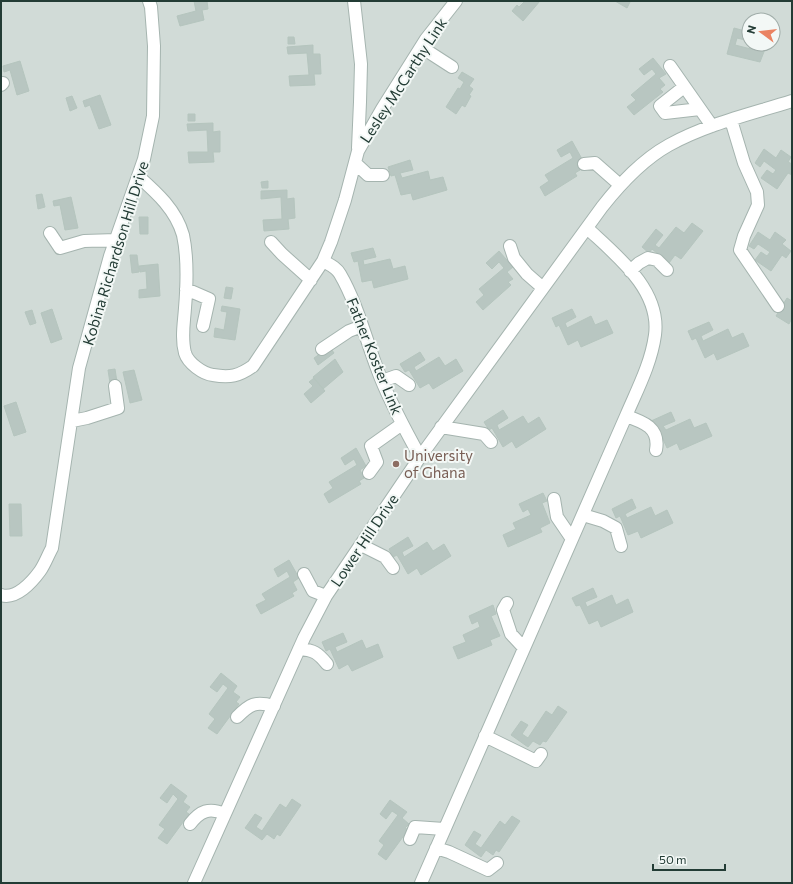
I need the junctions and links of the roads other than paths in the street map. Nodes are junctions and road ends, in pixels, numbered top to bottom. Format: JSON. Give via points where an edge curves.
{"nodes":[{"id":1,"x":149,"y":1,"type":"edge"},
{"id":2,"x":354,"y":1,"type":"edge"},
{"id":3,"x":456,"y":1,"type":"edge"},
{"id":4,"x":421,"y":47,"type":"junction"},
{"id":5,"x":670,"y":66,"type":"dead end"},
{"id":6,"x":452,"y":67,"type":"dead end"},
{"id":7,"x":684,"y":87,"type":"junction"},
{"id":8,"x":792,"y":101,"type":"edge"},
{"id":9,"x":700,"y":109,"type":"junction"},
{"id":10,"x":731,"y":120,"type":"junction"},
{"id":11,"x":712,"y":126,"type":"junction"},
{"id":12,"x":358,"y":151,"type":"junction"},
{"id":13,"x":355,"y":163,"type":"junction"},
{"id":14,"x":584,"y":164,"type":"dead end"},
{"id":15,"x":383,"y":175,"type":"dead end"},
{"id":16,"x":139,"y":177,"type":"junction"},
{"id":17,"x":620,"y":185,"type":"junction"},
{"id":18,"x":587,"y":228,"type":"junction"},
{"id":19,"x":50,"y":233,"type":"dead end"},
{"id":20,"x":116,"y":240,"type":"junction"},
{"id":21,"x":271,"y":242,"type":"dead end"},
{"id":22,"x":510,"y":246,"type":"dead end"},
{"id":23,"x":323,"y":261,"type":"junction"},
{"id":24,"x":667,"y":270,"type":"dead end"},
{"id":25,"x":630,"y":271,"type":"junction"},
{"id":26,"x":311,"y":280,"type":"junction"},
{"id":27,"x":543,"y":288,"type":"junction"},
{"id":28,"x":186,"y":289,"type":"junction"},
{"id":29,"x":778,"y":306,"type":"dead end"},
{"id":30,"x":203,"y":326,"type":"dead end"},
{"id":31,"x":362,"y":326,"type":"junction"},
{"id":32,"x":322,"y":349,"type":"dead end"},
{"id":33,"x":382,"y":381,"type":"junction"},
{"id":34,"x":409,"y":385,"type":"dead end"},
{"id":35,"x":115,"y":386,"type":"dead end"},
{"id":36,"x":626,"y":416,"type":"junction"},
{"id":37,"x":72,"y":420,"type":"junction"},
{"id":38,"x":402,"y":424,"type":"junction"},
{"id":39,"x":441,"y":427,"type":"junction"},
{"id":40,"x":491,"y":442,"type":"dead end"},
{"id":41,"x":656,"y":450,"type":"dead end"},
{"id":42,"x":420,"y":457,"type":"junction"},
{"id":43,"x":369,"y":473,"type":"dead end"},
{"id":44,"x":554,"y":499,"type":"dead end"},
{"id":45,"x":583,"y":515,"type":"junction"},
{"id":46,"x":572,"y":539,"type":"junction"},
{"id":47,"x":361,"y":545,"type":"junction"},
{"id":48,"x":621,"y":546,"type":"dead end"},
{"id":49,"x":393,"y":568,"type":"dead end"},
{"id":50,"x":304,"y":574,"type":"dead end"},
{"id":51,"x":1,"y":595,"type":"edge"},
{"id":52,"x":326,"y":596,"type":"junction"},
{"id":53,"x":507,"y":603,"type":"dead end"},
{"id":54,"x":524,"y":648,"type":"junction"},
{"id":55,"x":299,"y":649,"type":"junction"},
{"id":56,"x":327,"y":664,"type":"dead end"},
{"id":57,"x":274,"y":706,"type":"junction"},
{"id":58,"x":237,"y":717,"type":"dead end"},
{"id":59,"x":485,"y":736,"type":"junction"},
{"id":60,"x":541,"y":754,"type":"dead end"},
{"id":61,"x":225,"y":814,"type":"junction"},
{"id":62,"x":190,"y":824,"type":"dead end"},
{"id":63,"x":444,"y":829,"type":"junction"},
{"id":64,"x":410,"y":839,"type":"dead end"},
{"id":65,"x":436,"y":848,"type":"junction"},
{"id":66,"x":497,"y":863,"type":"dead end"},
{"id":67,"x":194,"y":883,"type":"edge"},
{"id":68,"x":421,"y":883,"type":"edge"}],
"edges":[{"from":1,"to":16,"type":"street","name":"Kobina Richardson Hill Drive","via":[[154,46],[153,116]]},
{"from":2,"to":12,"type":"street","via":[[361,64]]},
{"from":3,"to":4,"type":"street","name":"Lesley McCarthy Link"},
{"from":4,"to":6,"type":"street"},
{"from":4,"to":12,"type":"street","name":"Lesley McCarthy Link"},
{"from":5,"to":7,"type":"street"},
{"from":7,"to":9,"type":"street"},
{"from":7,"to":9,"type":"street","via":[[660,106],[665,113]]},
{"from":8,"to":10,"type":"street","name":"Lower Hill Drive"},
{"from":9,"to":11,"type":"street"},
{"from":10,"to":11,"type":"street","name":"Lower Hill Drive"},
{"from":10,"to":29,"type":"street","via":[[758,199],[740,250]]},
{"from":11,"to":17,"type":"street","name":"Lower Hill Drive","via":[[668,145]]},
{"from":12,"to":13,"type":"street","name":"Lesley McCarthy Link"},
{"from":13,"to":15,"type":"street","via":[[368,174]]},
{"from":13,"to":23,"type":"street","name":"Lesley McCarthy Link"},
{"from":14,"to":17,"type":"street","via":[[595,163]]},
{"from":16,"to":20,"type":"street","name":"Kobina Richardson Hill Drive"},
{"from":16,"to":28,"type":"street","name":"Lesley McCarthy Link","via":[[167,204],[177,219],[186,252]]},
{"from":17,"to":18,"type":"street","name":"Lower Hill Drive"},
{"from":18,"to":25,"type":"street"},
{"from":18,"to":27,"type":"street","name":"Lower Hill Drive"},
{"from":19,"to":20,"type":"street","via":[[60,248],[84,241]]},
{"from":20,"to":37,"type":"street","name":"Kobina Richardson Hill Drive","via":[[80,368]]},
{"from":21,"to":26,"type":"street"},
{"from":22,"to":27,"type":"street","via":[[514,258]]},
{"from":23,"to":26,"type":"street","name":"Lesley McCarthy Link"},
{"from":23,"to":31,"type":"street","name":"Father Koster Link","via":[[339,272]]},
{"from":24,"to":25,"type":"street","via":[[657,260],[648,258]]},
{"from":25,"to":36,"type":"street","via":[[645,290],[651,304],[655,334],[646,371]]},
{"from":26,"to":28,"type":"street","name":"Lesley McCarthy Link","via":[[253,366],[243,373],[227,377],[209,375],[195,366],[186,355],[183,334]]},
{"from":27,"to":39,"type":"street","name":"Lower Hill Drive"},
{"from":28,"to":30,"type":"street","via":[[209,299]]},
{"from":31,"to":32,"type":"street","via":[[349,331]]},
{"from":31,"to":33,"type":"street","name":"Father Koster Link"},
{"from":33,"to":34,"type":"street","via":[[396,376]]},
{"from":33,"to":38,"type":"street","name":"Father Koster Link"},
{"from":35,"to":37,"type":"street","via":[[118,408]]},
{"from":36,"to":41,"type":"street","via":[[650,426],[657,437]]},
{"from":36,"to":45,"type":"street"},
{"from":37,"to":51,"type":"street","name":"Kobina Richardson Hill Drive","via":[[52,548],[41,570],[26,586],[17,593]]},
{"from":38,"to":42,"type":"street","name":"Father Koster Link"},
{"from":38,"to":43,"type":"street","via":[[371,446],[377,462]]},
{"from":39,"to":40,"type":"street","via":[[484,434]]},
{"from":39,"to":42,"type":"street","name":"Lower Hill Drive"},
{"from":42,"to":47,"type":"street","name":"Lower Hill Drive"},
{"from":44,"to":46,"type":"street","via":[[557,517]]},
{"from":45,"to":46,"type":"street"},
{"from":45,"to":48,"type":"street","via":[[616,528]]},
{"from":46,"to":54,"type":"street"},
{"from":47,"to":49,"type":"street","via":[[385,557]]},
{"from":47,"to":52,"type":"street","name":"Lower Hill Drive"},
{"from":50,"to":52,"type":"street","via":[[313,591]]},
{"from":52,"to":55,"type":"street","name":"Lower Hill Drive"},
{"from":53,"to":54,"type":"street","via":[[503,610],[511,634]]},
{"from":54,"to":59,"type":"street"},
{"from":55,"to":56,"type":"street","via":[[310,650]]},
{"from":55,"to":57,"type":"street","name":"Lower Hill Drive"},
{"from":57,"to":58,"type":"street","via":[[253,704]]},
{"from":57,"to":61,"type":"street","name":"Lower Hill Drive"},
{"from":59,"to":60,"type":"street","via":[[536,761]]},
{"from":59,"to":63,"type":"street"},
{"from":61,"to":62,"type":"street","via":[[215,810],[199,813]]},
{"from":61,"to":67,"type":"street","name":"Lower Hill Drive"},
{"from":63,"to":64,"type":"street","via":[[416,827]]},
{"from":63,"to":65,"type":"street"},
{"from":65,"to":66,"type":"street","via":[[488,870]]},
{"from":65,"to":68,"type":"street"}]}
